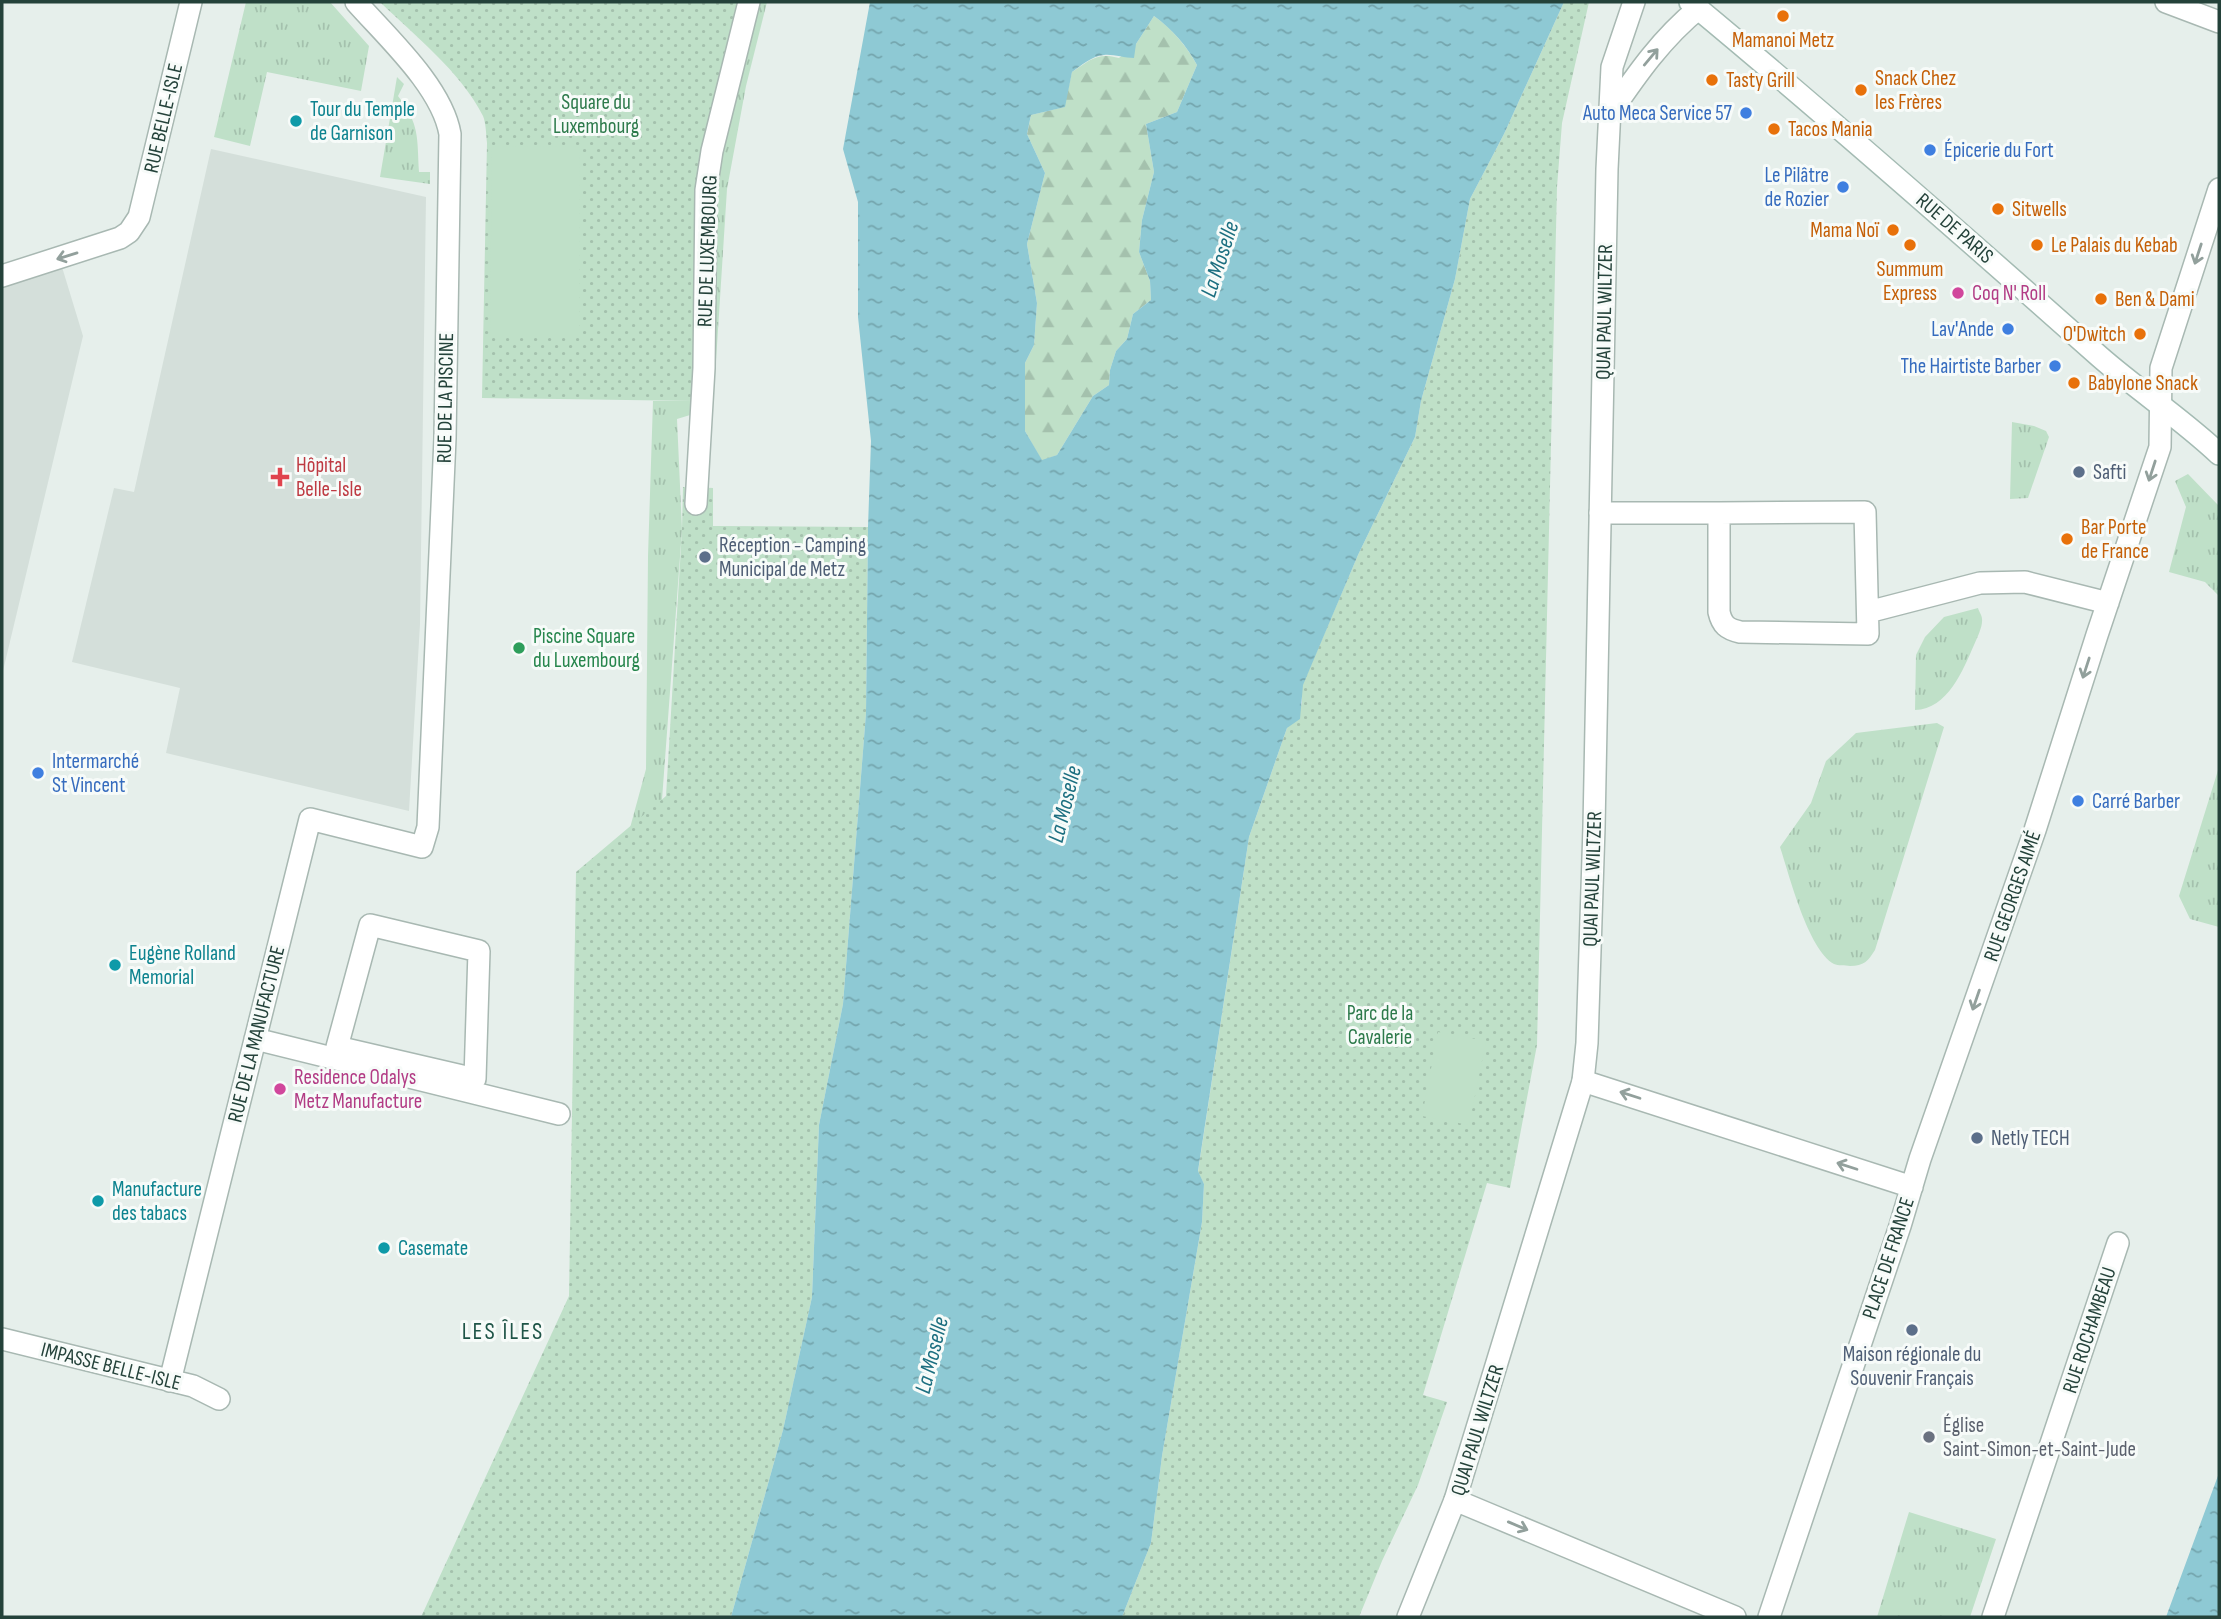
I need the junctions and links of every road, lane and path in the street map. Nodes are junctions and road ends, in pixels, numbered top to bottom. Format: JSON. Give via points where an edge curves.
{"nodes":[{"id":1,"x":191,"y":2,"type":"edge"},
{"id":2,"x":356,"y":2,"type":"edge"},
{"id":3,"x":749,"y":2,"type":"edge"},
{"id":4,"x":1634,"y":2,"type":"edge"},
{"id":5,"x":2166,"y":2,"type":"edge"},
{"id":6,"x":1699,"y":4,"type":"edge"},
{"id":7,"x":2219,"y":22,"type":"edge"},
{"id":8,"x":1611,"y":112,"type":"junction"},
{"id":9,"x":2219,"y":189,"type":"edge"},
{"id":10,"x":2,"y":276,"type":"edge"},
{"id":11,"x":2159,"y":404,"type":"junction"},
{"id":12,"x":2219,"y":454,"type":"edge"},
{"id":13,"x":696,"y":504,"type":"dead end"},
{"id":14,"x":1600,"y":513,"type":"junction"},
{"id":15,"x":1719,"y":513,"type":"junction"},
{"id":16,"x":2108,"y":603,"type":"junction"},
{"id":17,"x":1868,"y":612,"type":"junction"},
{"id":18,"x":428,"y":827,"type":"joint"},
{"id":19,"x":255,"y":1039,"type":"junction"},
{"id":20,"x":475,"y":1079,"type":"joint"},
{"id":21,"x":1583,"y":1081,"type":"junction"},
{"id":22,"x":559,"y":1114,"type":"dead end"},
{"id":23,"x":1912,"y":1187,"type":"junction"},
{"id":24,"x":2118,"y":1243,"type":"dead end"},
{"id":25,"x":2,"y":1339,"type":"edge"},
{"id":26,"x":170,"y":1381,"type":"junction"},
{"id":27,"x":219,"y":1399,"type":"dead end"},
{"id":28,"x":1455,"y":1500,"type":"junction"},
{"id":29,"x":1408,"y":1617,"type":"edge"},
{"id":30,"x":1735,"y":1617,"type":"edge"},
{"id":31,"x":1769,"y":1617,"type":"edge"},
{"id":32,"x":1993,"y":1617,"type":"edge"}],
"edges":[{"from":1,"to":10,"type":"street","name":"RUE BELLE-ISLE","one_way":true,"via":[[139,217],[129,232]]},
{"from":2,"to":18,"type":"street","name":"RUE DE LA PISCINE","via":[[433,91],[450,134],[444,460]]},
{"from":3,"to":13,"type":"street","name":"RUE DE LUXEMBOURG","via":[[706,190],[704,368]]},
{"from":4,"to":8,"type":"street","name":"QUAI PAUL WILTZER","via":[[1612,67]]},
{"from":5,"to":7,"type":"street"},
{"from":8,"to":6,"type":"street","one_way":true,"via":[[1663,41]]},
{"from":6,"to":11,"type":"street","name":"RUE DE PARIS"},
{"from":8,"to":14,"type":"street","name":"QUAI PAUL WILTZER"},
{"from":9,"to":11,"type":"street","name":"RUE GEORGES AIMÉ","one_way":true,"via":[[2164,359]]},
{"from":11,"to":12,"type":"street","name":"RUE DE PARIS"},
{"from":11,"to":16,"type":"street","name":"RUE GEORGES AIMÉ","one_way":true,"via":[[2160,447]]},
{"from":14,"to":15,"type":"street"},
{"from":14,"to":21,"type":"street","name":"QUAI PAUL WILTZER"},
{"from":15,"to":17,"type":"street","via":[[1865,512]]},
{"from":15,"to":17,"type":"street","via":[[1719,612],[1729,630],[1868,634]]},
{"from":16,"to":17,"type":"street","via":[[2025,582],[1980,583]]},
{"from":16,"to":23,"type":"street","name":"RUE GEORGES AIMÉ","one_way":true},
{"from":18,"to":19,"type":"street","name":"RUE DE LA MANUFACTURE","via":[[422,847],[310,819]]},
{"from":19,"to":22,"type":"street"},
{"from":19,"to":26,"type":"street","name":"RUE DE LA MANUFACTURE"},
{"from":20,"to":20,"type":"street","via":[[479,951],[370,925],[337,1047]]},
{"from":23,"to":21,"type":"street","name":"PLACE DE FRANCE","one_way":true},
{"from":21,"to":28,"type":"street","name":"QUAI PAUL WILTZER"},
{"from":23,"to":31,"type":"street","name":"PLACE DE FRANCE"},
{"from":24,"to":32,"type":"street","name":"RUE ROCHAMBEAU"},
{"from":25,"to":26,"type":"street","name":"IMPASSE BELLE-ISLE"},
{"from":26,"to":27,"type":"street","name":"IMPASSE BELLE-ISLE"},
{"from":28,"to":29,"type":"street","name":"QUAI PAUL WILTZER"},
{"from":28,"to":30,"type":"street","one_way":true}]}
